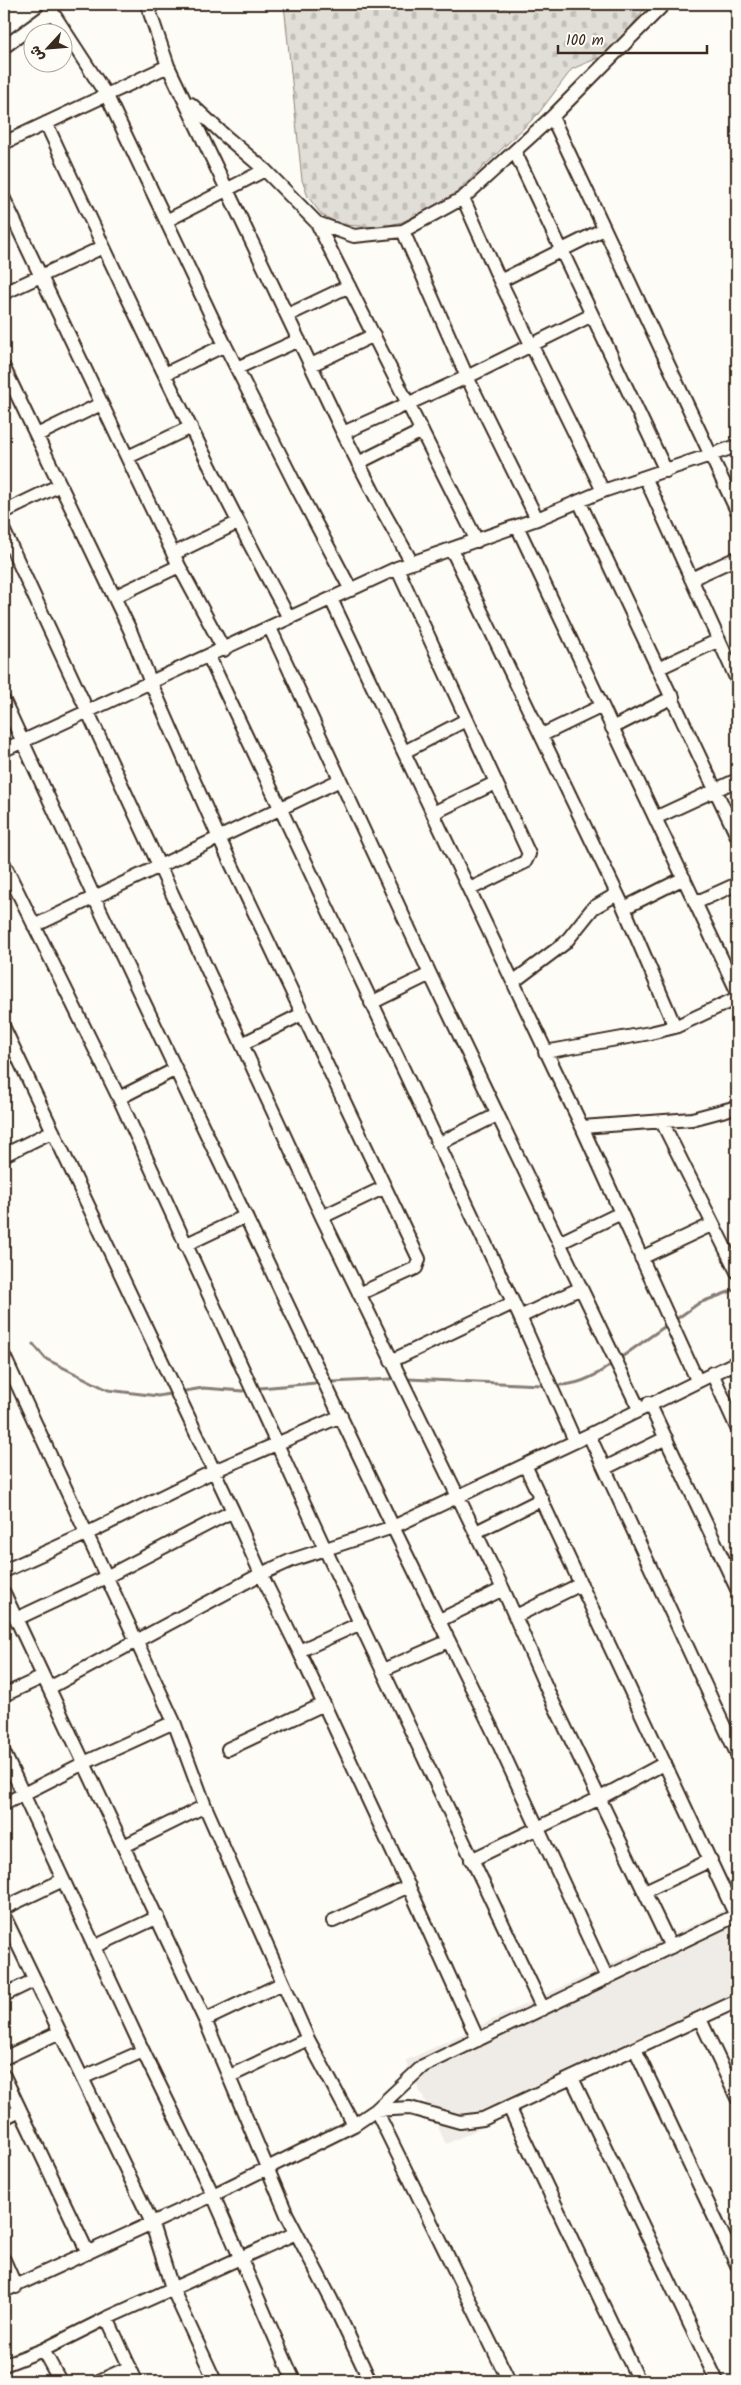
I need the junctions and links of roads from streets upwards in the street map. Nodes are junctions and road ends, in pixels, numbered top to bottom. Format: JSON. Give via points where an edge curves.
{"nodes":[{"id":1,"x":147,"y":4,"type":"edge"},
{"id":2,"x":664,"y":4,"type":"edge"},
{"id":3,"x":49,"y":8,"type":"edge"},
{"id":4,"x":4,"y":47,"type":"edge"},
{"id":5,"x":168,"y":66,"type":"junction"},
{"id":6,"x":107,"y":96,"type":"junction"},
{"id":7,"x":186,"y":100,"type":"junction"},
{"id":8,"x":552,"y":117,"type":"junction"},
{"id":9,"x":46,"y":124,"type":"junction"},
{"id":10,"x":4,"y":143,"type":"edge"},
{"id":11,"x":514,"y":152,"type":"junction"},
{"id":12,"x":265,"y":170,"type":"junction"},
{"id":13,"x":227,"y":189,"type":"junction"},
{"id":14,"x":463,"y":198,"type":"junction"},
{"id":15,"x":4,"y":199,"type":"edge"},
{"id":16,"x":166,"y":221,"type":"junction"},
{"id":17,"x":317,"y":223,"type":"junction"},
{"id":18,"x":604,"y":229,"type":"junction"},
{"id":19,"x":402,"y":230,"type":"junction"},
{"id":20,"x":103,"y":248,"type":"junction"},
{"id":21,"x":560,"y":252,"type":"junction"},
{"id":22,"x":40,"y":276,"type":"junction"},
{"id":23,"x":500,"y":281,"type":"junction"},
{"id":24,"x":349,"y":286,"type":"junction"},
{"id":25,"x":4,"y":293,"type":"edge"},
{"id":26,"x":288,"y":315,"type":"junction"},
{"id":27,"x":592,"y":315,"type":"junction"},
{"id":28,"x":374,"y":335,"type":"junction"},
{"id":29,"x":299,"y":340,"type":"junction"},
{"id":30,"x":531,"y":344,"type":"junction"},
{"id":31,"x":225,"y":345,"type":"junction"},
{"id":32,"x":311,"y":366,"type":"junction"},
{"id":33,"x":4,"y":368,"type":"edge"},
{"id":34,"x":238,"y":368,"type":"junction"},
{"id":35,"x":165,"y":374,"type":"junction"},
{"id":36,"x":467,"y":377,"type":"junction"},
{"id":37,"x":100,"y":404,"type":"junction"},
{"id":38,"x":408,"y":404,"type":"junction"},
{"id":39,"x":191,"y":427,"type":"junction"},
{"id":40,"x":422,"y":431,"type":"junction"},
{"id":41,"x":343,"y":433,"type":"junction"},
{"id":42,"x":36,"y":435,"type":"junction"},
{"id":43,"x":737,"y":446,"type":"edge"},
{"id":44,"x":712,"y":455,"type":"junction"},
{"id":45,"x":128,"y":457,"type":"junction"},
{"id":46,"x":358,"y":463,"type":"junction"},
{"id":47,"x":666,"y":471,"type":"junction"},
{"id":48,"x":645,"y":477,"type":"junction"},
{"id":49,"x":60,"y":485,"type":"junction"},
{"id":50,"x":602,"y":491,"type":"junction"},
{"id":51,"x":578,"y":501,"type":"junction"},
{"id":52,"x":737,"y":511,"type":"edge"},
{"id":53,"x":4,"y":512,"type":"edge"},
{"id":54,"x":537,"y":519,"type":"junction"},
{"id":55,"x":237,"y":523,"type":"junction"},
{"id":56,"x":517,"y":526,"type":"junction"},
{"id":57,"x":4,"y":531,"type":"edge"},
{"id":58,"x":477,"y":541,"type":"junction"},
{"id":59,"x":452,"y":550,"type":"junction"},
{"id":60,"x":737,"y":558,"type":"edge"},
{"id":61,"x":176,"y":560,"type":"junction"},
{"id":62,"x":412,"y":563,"type":"junction"},
{"id":63,"x":397,"y":568,"type":"junction"},
{"id":64,"x":691,"y":578,"type":"junction"},
{"id":65,"x":351,"y":590,"type":"junction"},
{"id":66,"x":114,"y":596,"type":"junction"},
{"id":67,"x":332,"y":599,"type":"junction"},
{"id":68,"x":289,"y":618,"type":"junction"},
{"id":69,"x":270,"y":628,"type":"junction"},
{"id":70,"x":719,"y":640,"type":"junction"},
{"id":71,"x":224,"y":650,"type":"junction"},
{"id":72,"x":209,"y":657,"type":"junction"},
{"id":73,"x":659,"y":668,"type":"junction"},
{"id":74,"x":737,"y":680,"type":"edge"},
{"id":75,"x":151,"y":683,"type":"junction"},
{"id":76,"x":673,"y":697,"type":"junction"},
{"id":77,"x":4,"y":701,"type":"edge"},
{"id":78,"x":602,"y":706,"type":"junction"},
{"id":79,"x":87,"y":713,"type":"junction"},
{"id":80,"x":466,"y":720,"type":"junction"},
{"id":81,"x":612,"y":728,"type":"junction"},
{"id":82,"x":542,"y":735,"type":"junction"},
{"id":83,"x":22,"y":741,"type":"junction"},
{"id":84,"x":4,"y":750,"type":"edge"},
{"id":85,"x":404,"y":752,"type":"junction"},
{"id":86,"x":340,"y":780,"type":"junction"},
{"id":87,"x":737,"y":780,"type":"edge"},
{"id":88,"x":495,"y":783,"type":"junction"},
{"id":89,"x":716,"y":790,"type":"junction"},
{"id":90,"x":280,"y":809,"type":"junction"},
{"id":91,"x":433,"y":813,"type":"junction"},
{"id":92,"x":655,"y":818,"type":"junction"},
{"id":93,"x":737,"y":836,"type":"edge"},
{"id":94,"x":219,"y":838,"type":"junction"},
{"id":95,"x":4,"y":864,"type":"edge"},
{"id":96,"x":159,"y":867,"type":"junction"},
{"id":97,"x":684,"y":878,"type":"junction"},
{"id":98,"x":737,"y":884,"type":"edge"},
{"id":99,"x":470,"y":889,"type":"junction"},
{"id":100,"x":617,"y":894,"type":"junction"},
{"id":101,"x":94,"y":897,"type":"junction"},
{"id":102,"x":695,"y":903,"type":"junction"},
{"id":103,"x":624,"y":908,"type":"junction"},
{"id":104,"x":34,"y":926,"type":"junction"},
{"id":105,"x":430,"y":974,"type":"junction"},
{"id":106,"x":513,"y":982,"type":"junction"},
{"id":107,"x":737,"y":991,"type":"edge"},
{"id":108,"x":737,"y":998,"type":"edge"},
{"id":109,"x":371,"y":1003,"type":"junction"},
{"id":110,"x":302,"y":1014,"type":"junction"},
{"id":111,"x":675,"y":1026,"type":"junction"},
{"id":112,"x":4,"y":1028,"type":"edge"},
{"id":113,"x":242,"y":1044,"type":"junction"},
{"id":114,"x":545,"y":1052,"type":"junction"},
{"id":115,"x":176,"y":1070,"type":"junction"},
{"id":116,"x":118,"y":1098,"type":"junction"},
{"id":117,"x":737,"y":1107,"type":"edge"},
{"id":118,"x":497,"y":1115,"type":"junction"},
{"id":119,"x":662,"y":1122,"type":"junction"},
{"id":120,"x":582,"y":1127,"type":"junction"},
{"id":121,"x":53,"y":1131,"type":"junction"},
{"id":122,"x":438,"y":1144,"type":"junction"},
{"id":123,"x":4,"y":1155,"type":"edge"},
{"id":124,"x":385,"y":1188,"type":"junction"},
{"id":125,"x":621,"y":1213,"type":"junction"},
{"id":126,"x":246,"y":1216,"type":"junction"},
{"id":127,"x":322,"y":1217,"type":"junction"},
{"id":128,"x":713,"y":1224,"type":"junction"},
{"id":129,"x":559,"y":1243,"type":"junction"},
{"id":130,"x":185,"y":1245,"type":"junction"},
{"id":131,"x":641,"y":1258,"type":"junction"},
{"id":132,"x":737,"y":1272,"type":"edge"},
{"id":133,"x":581,"y":1288,"type":"junction"},
{"id":134,"x":359,"y":1294,"type":"junction"},
{"id":135,"x":513,"y":1303,"type":"junction"},
{"id":136,"x":520,"y":1317,"type":"junction"},
{"id":137,"x":4,"y":1356,"type":"edge"},
{"id":138,"x":391,"y":1361,"type":"junction"},
{"id":139,"x":737,"y":1362,"type":"edge"},
{"id":140,"x":712,"y":1373,"type":"junction"},
{"id":141,"x":697,"y":1380,"type":"junction"},
{"id":142,"x":644,"y":1406,"type":"junction"},
{"id":143,"x":341,"y":1416,"type":"junction"},
{"id":144,"x":737,"y":1428,"type":"edge"},
{"id":145,"x":589,"y":1435,"type":"junction"},
{"id":146,"x":666,"y":1438,"type":"junction"},
{"id":147,"x":575,"y":1441,"type":"junction"},
{"id":148,"x":277,"y":1445,"type":"junction"},
{"id":149,"x":526,"y":1465,"type":"junction"},
{"id":150,"x":604,"y":1468,"type":"junction"},
{"id":151,"x":214,"y":1470,"type":"junction"},
{"id":152,"x":457,"y":1496,"type":"junction"},
{"id":153,"x":542,"y":1499,"type":"junction"},
{"id":154,"x":233,"y":1511,"type":"junction"},
{"id":155,"x":393,"y":1527,"type":"junction"},
{"id":156,"x":476,"y":1532,"type":"junction"},
{"id":157,"x":86,"y":1534,"type":"junction"},
{"id":158,"x":325,"y":1549,"type":"junction"},
{"id":159,"x":4,"y":1571,"type":"edge"},
{"id":160,"x":261,"y":1574,"type":"junction"},
{"id":161,"x":106,"y":1577,"type":"junction"},
{"id":162,"x":581,"y":1584,"type":"junction"},
{"id":163,"x":503,"y":1589,"type":"junction"},
{"id":164,"x":737,"y":1589,"type":"edge"},
{"id":165,"x":4,"y":1593,"type":"edge"},
{"id":166,"x":516,"y":1616,"type":"junction"},
{"id":167,"x":16,"y":1619,"type":"junction"},
{"id":168,"x":440,"y":1620,"type":"junction"},
{"id":169,"x":361,"y":1623,"type":"junction"},
{"id":170,"x":449,"y":1642,"type":"junction"},
{"id":171,"x":136,"y":1643,"type":"junction"},
{"id":172,"x":299,"y":1651,"type":"junction"},
{"id":173,"x":383,"y":1670,"type":"junction"},
{"id":174,"x":43,"y":1676,"type":"junction"},
{"id":175,"x":49,"y":1688,"type":"junction"},
{"id":176,"x":4,"y":1695,"type":"edge"},
{"id":177,"x":324,"y":1704,"type":"junction"},
{"id":178,"x":174,"y":1722,"type":"junction"},
{"id":179,"x":732,"y":1730,"type":"edge"},
{"id":180,"x":228,"y":1749,"type":"dead end"},
{"id":181,"x":4,"y":1753,"type":"edge"},
{"id":182,"x":737,"y":1754,"type":"edge"},
{"id":183,"x":84,"y":1763,"type":"junction"},
{"id":184,"x":665,"y":1763,"type":"junction"},
{"id":185,"x":23,"y":1794,"type":"junction"},
{"id":186,"x":600,"y":1798,"type":"junction"},
{"id":187,"x":4,"y":1804,"type":"edge"},
{"id":188,"x":205,"y":1806,"type":"junction"},
{"id":189,"x":536,"y":1828,"type":"junction"},
{"id":190,"x":124,"y":1846,"type":"junction"},
{"id":191,"x":471,"y":1860,"type":"junction"},
{"id":192,"x":711,"y":1860,"type":"junction"},
{"id":193,"x":63,"y":1880,"type":"junction"},
{"id":194,"x":409,"y":1886,"type":"junction"},
{"id":195,"x":645,"y":1891,"type":"junction"},
{"id":196,"x":4,"y":1908,"type":"edge"},
{"id":197,"x":4,"y":1916,"type":"edge"},
{"id":198,"x":737,"y":1916,"type":"edge"},
{"id":199,"x":158,"y":1917,"type":"junction"},
{"id":200,"x":333,"y":1921,"type":"dead end"},
{"id":201,"x":94,"y":1947,"type":"junction"},
{"id":202,"x":671,"y":1947,"type":"junction"},
{"id":203,"x":607,"y":1978,"type":"junction"},
{"id":204,"x":35,"y":1980,"type":"junction"},
{"id":205,"x":283,"y":1983,"type":"junction"},
{"id":206,"x":4,"y":1995,"type":"edge"},
{"id":207,"x":737,"y":2002,"type":"edge"},
{"id":208,"x":543,"y":2009,"type":"junction"},
{"id":209,"x":700,"y":2019,"type":"junction"},
{"id":210,"x":205,"y":2020,"type":"junction"},
{"id":211,"x":60,"y":2032,"type":"junction"},
{"id":212,"x":308,"y":2039,"type":"junction"},
{"id":213,"x":478,"y":2040,"type":"junction"},
{"id":214,"x":635,"y":2049,"type":"junction"},
{"id":215,"x":143,"y":2052,"type":"junction"},
{"id":216,"x":4,"y":2058,"type":"edge"},
{"id":217,"x":4,"y":2076,"type":"edge"},
{"id":218,"x":230,"y":2076,"type":"junction"},
{"id":219,"x":82,"y":2078,"type":"junction"},
{"id":220,"x":572,"y":2078,"type":"junction"},
{"id":221,"x":737,"y":2098,"type":"edge"},
{"id":222,"x":510,"y":2107,"type":"junction"},
{"id":223,"x":20,"y":2110,"type":"junction"},
{"id":224,"x":376,"y":2110,"type":"junction"},
{"id":225,"x":4,"y":2118,"type":"edge"},
{"id":226,"x":354,"y":2125,"type":"junction"},
{"id":227,"x":266,"y":2166,"type":"junction"},
{"id":228,"x":213,"y":2195,"type":"junction"},
{"id":229,"x":151,"y":2221,"type":"junction"},
{"id":230,"x":296,"y":2233,"type":"junction"},
{"id":231,"x":88,"y":2253,"type":"junction"},
{"id":232,"x":240,"y":2259,"type":"junction"},
{"id":233,"x":4,"y":2260,"type":"edge"},
{"id":234,"x":737,"y":2265,"type":"edge"},
{"id":235,"x":16,"y":2287,"type":"junction"},
{"id":236,"x":172,"y":2288,"type":"junction"},
{"id":237,"x":4,"y":2291,"type":"edge"},
{"id":238,"x":107,"y":2318,"type":"junction"},
{"id":239,"x":43,"y":2350,"type":"junction"},
{"id":240,"x":4,"y":2365,"type":"edge"},
{"id":241,"x":130,"y":2367,"type":"junction"},
{"id":242,"x":60,"y":2381,"type":"edge"},
{"id":243,"x":99,"y":2381,"type":"edge"},
{"id":244,"x":136,"y":2381,"type":"edge"},
{"id":245,"x":215,"y":2381,"type":"edge"},
{"id":246,"x":294,"y":2381,"type":"edge"},
{"id":247,"x":370,"y":2381,"type":"edge"},
{"id":248,"x":509,"y":2381,"type":"edge"},
{"id":249,"x":639,"y":2381,"type":"edge"},
{"id":250,"x":717,"y":2381,"type":"edge"}],
"edges":[{"from":1,"to":5,"type":"street"},
{"from":2,"to":8,"type":"street"},
{"from":3,"to":4,"type":"street"},
{"from":3,"to":6,"type":"street"},
{"from":5,"to":6,"type":"street"},
{"from":5,"to":7,"type":"street"},
{"from":6,"to":9,"type":"street"},
{"from":6,"to":16,"type":"street"},
{"from":7,"to":12,"type":"street"},
{"from":7,"to":13,"type":"street"},
{"from":8,"to":11,"type":"street"},
{"from":8,"to":18,"type":"street"},
{"from":9,"to":10,"type":"street"},
{"from":9,"to":20,"type":"street"},
{"from":11,"to":14,"type":"street"},
{"from":11,"to":21,"type":"street"},
{"from":12,"to":13,"type":"street"},
{"from":12,"to":17,"type":"street"},
{"from":13,"to":16,"type":"street"},
{"from":13,"to":26,"type":"street"},
{"from":14,"to":19,"type":"street"},
{"from":14,"to":23,"type":"street"},
{"from":15,"to":22,"type":"street"},
{"from":16,"to":31,"type":"street"},
{"from":17,"to":19,"type":"street","via":[[354,236]]},
{"from":17,"to":24,"type":"street"},
{"from":18,"to":21,"type":"street"},
{"from":18,"to":44,"type":"street"},
{"from":19,"to":36,"type":"street"},
{"from":20,"to":22,"type":"street"},
{"from":20,"to":35,"type":"street"},
{"from":21,"to":23,"type":"street"},
{"from":21,"to":27,"type":"street"},
{"from":22,"to":25,"type":"street"},
{"from":22,"to":37,"type":"street"},
{"from":23,"to":30,"type":"street"},
{"from":24,"to":26,"type":"street"},
{"from":24,"to":28,"type":"street"},
{"from":26,"to":29,"type":"street"},
{"from":27,"to":30,"type":"street"},
{"from":27,"to":47,"type":"street"},
{"from":28,"to":32,"type":"street"},
{"from":28,"to":38,"type":"street"},
{"from":29,"to":32,"type":"street"},
{"from":29,"to":34,"type":"street"},
{"from":30,"to":36,"type":"street"},
{"from":30,"to":50,"type":"street"},
{"from":31,"to":34,"type":"street"},
{"from":31,"to":35,"type":"street"},
{"from":32,"to":41,"type":"street"},
{"from":33,"to":42,"type":"street"},
{"from":34,"to":65,"type":"street"},
{"from":35,"to":39,"type":"street"},
{"from":36,"to":38,"type":"street"},
{"from":36,"to":54,"type":"street"},
{"from":37,"to":42,"type":"street"},
{"from":37,"to":45,"type":"street"},
{"from":38,"to":40,"type":"street"},
{"from":38,"to":41,"type":"street"},
{"from":39,"to":45,"type":"street"},
{"from":39,"to":55,"type":"street"},
{"from":40,"to":46,"type":"street"},
{"from":40,"to":58,"type":"street"},
{"from":41,"to":46,"type":"street"},
{"from":42,"to":49,"type":"street"},
{"from":43,"to":44,"type":"street"},
{"from":44,"to":47,"type":"street"},
{"from":44,"to":52,"type":"street"},
{"from":45,"to":61,"type":"street"},
{"from":46,"to":62,"type":"street"},
{"from":47,"to":48,"type":"street"},
{"from":48,"to":50,"type":"street"},
{"from":48,"to":64,"type":"street"},
{"from":49,"to":53,"type":"street"},
{"from":49,"to":66,"type":"street"},
{"from":50,"to":51,"type":"street"},
{"from":51,"to":54,"type":"street"},
{"from":51,"to":73,"type":"street"},
{"from":54,"to":56,"type":"street"},
{"from":55,"to":61,"type":"street"},
{"from":55,"to":68,"type":"street"},
{"from":56,"to":58,"type":"street"},
{"from":56,"to":78,"type":"street"},
{"from":57,"to":79,"type":"street"},
{"from":58,"to":59,"type":"street"},
{"from":59,"to":62,"type":"street"},
{"from":59,"to":82,"type":"street"},
{"from":60,"to":64,"type":"street"},
{"from":61,"to":66,"type":"street"},
{"from":61,"to":71,"type":"street"},
{"from":62,"to":63,"type":"street"},
{"from":63,"to":65,"type":"street"},
{"from":63,"to":80,"type":"street"},
{"from":64,"to":70,"type":"street"},
{"from":65,"to":67,"type":"street"},
{"from":66,"to":75,"type":"street"},
{"from":67,"to":68,"type":"street"},
{"from":67,"to":85,"type":"street"},
{"from":68,"to":69,"type":"street"},
{"from":69,"to":71,"type":"street"},
{"from":69,"to":86,"type":"street"},
{"from":70,"to":73,"type":"street"},
{"from":70,"to":74,"type":"street"},
{"from":71,"to":72,"type":"street"},
{"from":72,"to":75,"type":"street"},
{"from":72,"to":90,"type":"street"},
{"from":73,"to":76,"type":"street"},
{"from":75,"to":79,"type":"street"},
{"from":75,"to":94,"type":"street"},
{"from":76,"to":81,"type":"street"},
{"from":76,"to":89,"type":"street"},
{"from":77,"to":83,"type":"street"},
{"from":78,"to":81,"type":"street"},
{"from":78,"to":82,"type":"street"},
{"from":79,"to":83,"type":"street"},
{"from":79,"to":96,"type":"street"},
{"from":80,"to":85,"type":"street"},
{"from":80,"to":88,"type":"street"},
{"from":81,"to":92,"type":"street"},
{"from":82,"to":100,"type":"street"},
{"from":83,"to":84,"type":"street"},
{"from":83,"to":101,"type":"street"},
{"from":85,"to":91,"type":"street"},
{"from":86,"to":90,"type":"street"},
{"from":86,"to":105,"type":"street"},
{"from":87,"to":89,"type":"street"},
{"from":88,"to":91,"type":"street"},
{"from":88,"to":99,"type":"street","via":[[529,854],[528,859]]},
{"from":89,"to":92,"type":"street"},
{"from":89,"to":93,"type":"street"},
{"from":90,"to":94,"type":"street"},
{"from":90,"to":109,"type":"street"},
{"from":91,"to":99,"type":"street"},
{"from":92,"to":97,"type":"street"},
{"from":94,"to":96,"type":"street"},
{"from":94,"to":110,"type":"street"},
{"from":95,"to":104,"type":"street"},
{"from":96,"to":101,"type":"street"},
{"from":96,"to":113,"type":"street"},
{"from":97,"to":102,"type":"street"},
{"from":97,"to":103,"type":"street"},
{"from":98,"to":102,"type":"street"},
{"from":99,"to":106,"type":"street"},
{"from":100,"to":103,"type":"street"},
{"from":100,"to":106,"type":"street","via":[[593,908],[565,943]]},
{"from":101,"to":104,"type":"street"},
{"from":101,"to":115,"type":"street"},
{"from":102,"to":107,"type":"street"},
{"from":103,"to":111,"type":"street"},
{"from":104,"to":116,"type":"street"},
{"from":105,"to":109,"type":"street"},
{"from":105,"to":118,"type":"street"},
{"from":106,"to":114,"type":"street"},
{"from":108,"to":111,"type":"street"},
{"from":109,"to":122,"type":"street"},
{"from":110,"to":113,"type":"street"},
{"from":110,"to":124,"type":"street"},
{"from":111,"to":114,"type":"street"},
{"from":112,"to":121,"type":"street"},
{"from":113,"to":127,"type":"street"},
{"from":114,"to":120,"type":"street"},
{"from":115,"to":116,"type":"street"},
{"from":115,"to":126,"type":"street"},
{"from":116,"to":130,"type":"street"},
{"from":117,"to":119,"type":"street","via":[[692,1119]]},
{"from":118,"to":122,"type":"street"},
{"from":118,"to":129,"type":"street"},
{"from":119,"to":120,"type":"street"},
{"from":119,"to":128,"type":"street"},
{"from":120,"to":125,"type":"street"},
{"from":121,"to":123,"type":"street"},
{"from":121,"to":151,"type":"street"},
{"from":122,"to":135,"type":"street"},
{"from":124,"to":127,"type":"street"},
{"from":124,"to":134,"type":"street","via":[[419,1264]]},
{"from":125,"to":129,"type":"street"},
{"from":125,"to":131,"type":"street"},
{"from":126,"to":130,"type":"street"},
{"from":126,"to":143,"type":"street"},
{"from":127,"to":134,"type":"street"},
{"from":128,"to":131,"type":"street"},
{"from":128,"to":132,"type":"street"},
{"from":129,"to":133,"type":"street"},
{"from":130,"to":148,"type":"street"},
{"from":131,"to":141,"type":"street"},
{"from":133,"to":136,"type":"street"},
{"from":133,"to":142,"type":"street"},
{"from":134,"to":138,"type":"street"},
{"from":135,"to":136,"type":"street"},
{"from":135,"to":138,"type":"street"},
{"from":136,"to":147,"type":"street"},
{"from":137,"to":157,"type":"street"},
{"from":138,"to":152,"type":"street"},
{"from":139,"to":140,"type":"street"},
{"from":140,"to":141,"type":"street"},
{"from":140,"to":144,"type":"street"},
{"from":141,"to":142,"type":"street"},
{"from":142,"to":145,"type":"street"},
{"from":142,"to":146,"type":"street"},
{"from":143,"to":148,"type":"street"},
{"from":143,"to":155,"type":"street"},
{"from":145,"to":147,"type":"street"},
{"from":145,"to":150,"type":"street"},
{"from":146,"to":150,"type":"street"},
{"from":146,"to":164,"type":"street"},
{"from":147,"to":149,"type":"street"},
{"from":148,"to":151,"type":"street"},
{"from":148,"to":158,"type":"street"},
{"from":149,"to":152,"type":"street"},
{"from":149,"to":153,"type":"street"},
{"from":150,"to":179,"type":"street"},
{"from":151,"to":154,"type":"street"},
{"from":151,"to":157,"type":"street"},
{"from":152,"to":155,"type":"street"},
{"from":152,"to":156,"type":"street"},
{"from":153,"to":156,"type":"street"},
{"from":153,"to":162,"type":"street"},
{"from":154,"to":160,"type":"street"},
{"from":154,"to":161,"type":"street"},
{"from":155,"to":158,"type":"street"},
{"from":155,"to":168,"type":"street"},
{"from":156,"to":163,"type":"street"},
{"from":157,"to":159,"type":"street"},
{"from":157,"to":161,"type":"street"},
{"from":158,"to":160,"type":"street"},
{"from":158,"to":169,"type":"street"},
{"from":160,"to":171,"type":"street"},
{"from":160,"to":172,"type":"street"},
{"from":161,"to":167,"type":"street"},
{"from":161,"to":171,"type":"street"},
{"from":162,"to":166,"type":"street"},
{"from":162,"to":184,"type":"street"},
{"from":163,"to":166,"type":"street"},
{"from":163,"to":168,"type":"street"},
{"from":165,"to":167,"type":"street"},
{"from":166,"to":186,"type":"street","via":[[550,1696]]},
{"from":167,"to":174,"type":"street"},
{"from":168,"to":170,"type":"street"},
{"from":169,"to":172,"type":"street"},
{"from":169,"to":173,"type":"street"},
{"from":170,"to":173,"type":"street"},
{"from":170,"to":189,"type":"street"},
{"from":171,"to":175,"type":"street"},
{"from":171,"to":178,"type":"street"},
{"from":172,"to":177,"type":"street"},
{"from":173,"to":191,"type":"street"},
{"from":174,"to":175,"type":"street"},
{"from":174,"to":176,"type":"street"},
{"from":175,"to":183,"type":"street"},
{"from":177,"to":180,"type":"street"},
{"from":177,"to":194,"type":"street"},
{"from":178,"to":183,"type":"street"},
{"from":178,"to":188,"type":"street"},
{"from":179,"to":182,"type":"street"},
{"from":181,"to":185,"type":"street"},
{"from":183,"to":185,"type":"street"},
{"from":183,"to":190,"type":"street"},
{"from":184,"to":186,"type":"street"},
{"from":184,"to":192,"type":"street"},
{"from":185,"to":187,"type":"street"},
{"from":185,"to":193,"type":"street"},
{"from":186,"to":189,"type":"street"},
{"from":186,"to":195,"type":"street"},
{"from":188,"to":190,"type":"street"},
{"from":188,"to":205,"type":"street"},
{"from":189,"to":191,"type":"street"},
{"from":189,"to":203,"type":"street"},
{"from":190,"to":199,"type":"street"},
{"from":191,"to":208,"type":"street"},
{"from":192,"to":195,"type":"street"},
{"from":192,"to":198,"type":"street"},
{"from":193,"to":196,"type":"street"},
{"from":193,"to":201,"type":"street"},
{"from":194,"to":200,"type":"street"},
{"from":194,"to":213,"type":"street"},
{"from":195,"to":202,"type":"street"},
{"from":197,"to":204,"type":"street"},
{"from":198,"to":202,"type":"street"},
{"from":199,"to":201,"type":"street"},
{"from":199,"to":210,"type":"street"},
{"from":201,"to":215,"type":"street"},
{"from":202,"to":203,"type":"street"},
{"from":203,"to":208,"type":"street"},
{"from":204,"to":206,"type":"street"},
{"from":204,"to":211,"type":"street"},
{"from":205,"to":210,"type":"street"},
{"from":205,"to":212,"type":"street"},
{"from":207,"to":209,"type":"street"},
{"from":208,"to":213,"type":"street"},
{"from":209,"to":214,"type":"street"},
{"from":209,"to":221,"type":"street"},
{"from":210,"to":218,"type":"street"},
{"from":211,"to":216,"type":"street"},
{"from":211,"to":219,"type":"street"},
{"from":212,"to":218,"type":"street"},
{"from":212,"to":226,"type":"street"},
{"from":213,"to":224,"type":"street","via":[[422,2066]]},
{"from":214,"to":220,"type":"street"},
{"from":214,"to":234,"type":"street"},
{"from":215,"to":219,"type":"street"},
{"from":215,"to":228,"type":"street"},
{"from":217,"to":223,"type":"street"},
{"from":218,"to":227,"type":"street"},
{"from":219,"to":229,"type":"street"},
{"from":220,"to":222,"type":"street"},
{"from":220,"to":250,"type":"street"},
{"from":222,"to":224,"type":"street","via":[[483,2119],[460,2122],[410,2108]]},
{"from":222,"to":249,"type":"street"},
{"from":223,"to":225,"type":"street"},
{"from":223,"to":231,"type":"street"},
{"from":224,"to":226,"type":"street"},
{"from":224,"to":248,"type":"street"},
{"from":226,"to":227,"type":"street"},
{"from":227,"to":228,"type":"street"},
{"from":227,"to":230,"type":"street"},
{"from":228,"to":229,"type":"street"},
{"from":228,"to":232,"type":"street"},
{"from":229,"to":231,"type":"street"},
{"from":229,"to":236,"type":"street"},
{"from":230,"to":232,"type":"street"},
{"from":230,"to":247,"type":"street"},
{"from":231,"to":235,"type":"street"},
{"from":232,"to":236,"type":"street"},
{"from":232,"to":246,"type":"street"},
{"from":233,"to":235,"type":"street"},
{"from":235,"to":237,"type":"street"},
{"from":236,"to":238,"type":"street"},
{"from":236,"to":245,"type":"street"},
{"from":238,"to":239,"type":"street"},
{"from":238,"to":241,"type":"street"},
{"from":239,"to":240,"type":"street"},
{"from":239,"to":242,"type":"street"},
{"from":241,"to":243,"type":"street"},
{"from":241,"to":244,"type":"street"}]}
